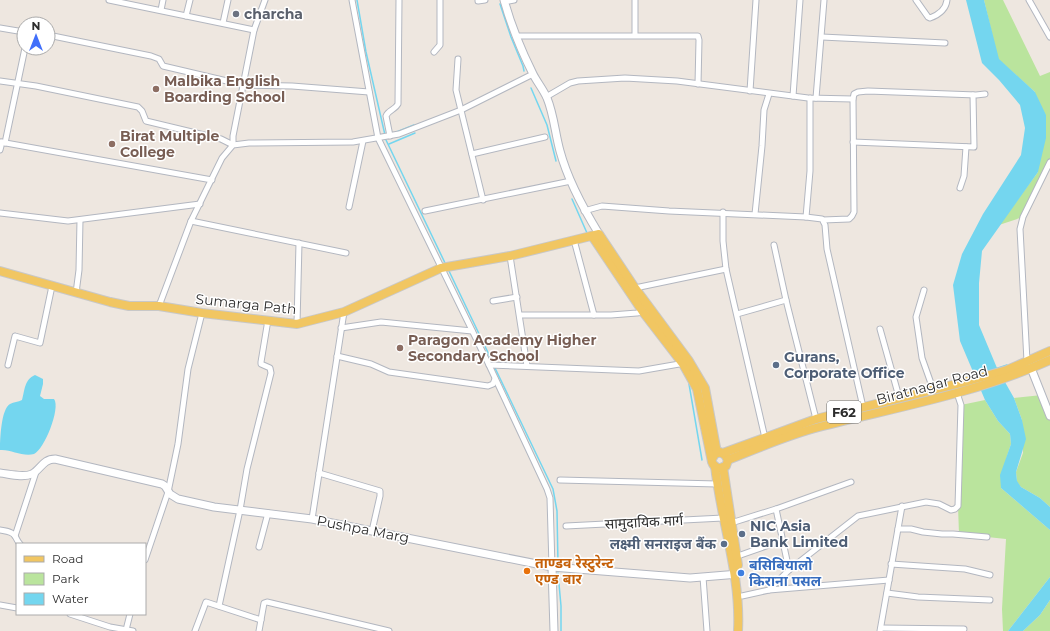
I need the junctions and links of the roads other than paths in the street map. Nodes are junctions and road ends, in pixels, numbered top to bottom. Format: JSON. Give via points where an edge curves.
{"nodes":[{"id":1,"x":109,"y":0,"type":"edge"},
{"id":2,"x":163,"y":0,"type":"edge"},
{"id":3,"x":190,"y":0,"type":"edge"},
{"id":4,"x":228,"y":0,"type":"edge"},
{"id":5,"x":265,"y":0,"type":"edge"},
{"id":6,"x":352,"y":0,"type":"edge"},
{"id":7,"x":399,"y":0,"type":"edge"},
{"id":8,"x":440,"y":0,"type":"edge"},
{"id":9,"x":478,"y":0,"type":"edge"},
{"id":10,"x":484,"y":0,"type":"edge"},
{"id":11,"x":514,"y":0,"type":"edge"},
{"id":12,"x":635,"y":0,"type":"edge"},
{"id":13,"x":756,"y":0,"type":"edge"},
{"id":14,"x":800,"y":0,"type":"edge"},
{"id":15,"x":824,"y":0,"type":"edge"},
{"id":16,"x":916,"y":0,"type":"edge"},
{"id":17,"x":947,"y":0,"type":"edge"},
{"id":18,"x":1028,"y":0,"type":"edge"},
{"id":19,"x":504,"y":1,"type":"edge"},
{"id":20,"x":161,"y":10,"type":"junction"},
{"id":21,"x":186,"y":16,"type":"junction"},
{"id":22,"x":223,"y":23,"type":"junction"},
{"id":23,"x":0,"y":28,"type":"edge"},
{"id":24,"x":254,"y":30,"type":"junction"},
{"id":25,"x":16,"y":31,"type":"edge"},
{"id":26,"x":635,"y":35,"type":"junction"},
{"id":27,"x":516,"y":36,"type":"junction"},
{"id":28,"x":56,"y":37,"type":"edge"},
{"id":29,"x":822,"y":37,"type":"junction"},
{"id":30,"x":1050,"y":37,"type":"edge"},
{"id":31,"x":945,"y":43,"type":"dead end"},
{"id":32,"x":434,"y":52,"type":"dead end"},
{"id":33,"x":23,"y":56,"type":"edge"},
{"id":34,"x":458,"y":59,"type":"dead end"},
{"id":35,"x":533,"y":74,"type":"junction"},
{"id":36,"x":0,"y":81,"type":"edge"},
{"id":37,"x":18,"y":84,"type":"junction"},
{"id":38,"x":244,"y":84,"type":"junction"},
{"id":39,"x":698,"y":84,"type":"junction"},
{"id":40,"x":369,"y":92,"type":"junction"},
{"id":41,"x":750,"y":92,"type":"junction"},
{"id":42,"x":769,"y":94,"type":"junction"},
{"id":43,"x":985,"y":94,"type":"dead end"},
{"id":44,"x":973,"y":95,"type":"junction"},
{"id":45,"x":792,"y":96,"type":"junction"},
{"id":46,"x":546,"y":97,"type":"junction"},
{"id":47,"x":813,"y":98,"type":"junction"},
{"id":48,"x":852,"y":99,"type":"junction"},
{"id":49,"x":461,"y":110,"type":"junction"},
{"id":50,"x":390,"y":136,"type":"junction"},
{"id":51,"x":545,"y":137,"type":"dead end"},
{"id":52,"x":378,"y":138,"type":"junction"},
{"id":53,"x":363,"y":141,"type":"junction"},
{"id":54,"x":2,"y":142,"type":"edge"},
{"id":55,"x":854,"y":142,"type":"junction"},
{"id":56,"x":234,"y":144,"type":"junction"},
{"id":57,"x":966,"y":147,"type":"junction"},
{"id":58,"x":0,"y":150,"type":"edge"},
{"id":59,"x":472,"y":154,"type":"junction"},
{"id":60,"x":1050,"y":162,"type":"edge"},
{"id":61,"x":212,"y":180,"type":"junction"},
{"id":62,"x":571,"y":181,"type":"junction"},
{"id":63,"x":960,"y":188,"type":"dead end"},
{"id":64,"x":483,"y":200,"type":"junction"},
{"id":65,"x":200,"y":204,"type":"junction"},
{"id":66,"x":349,"y":207,"type":"dead end"},
{"id":67,"x":584,"y":210,"type":"junction"},
{"id":68,"x":425,"y":211,"type":"dead end"},
{"id":69,"x":723,"y":212,"type":"junction"},
{"id":70,"x":0,"y":214,"type":"edge"},
{"id":71,"x":755,"y":214,"type":"junction"},
{"id":72,"x":806,"y":217,"type":"junction"},
{"id":73,"x":80,"y":220,"type":"junction"},
{"id":74,"x":823,"y":220,"type":"junction"},
{"id":75,"x":191,"y":221,"type":"junction"},
{"id":76,"x":596,"y":235,"type":"junction"},
{"id":77,"x":574,"y":240,"type":"junction"},
{"id":78,"x":299,"y":243,"type":"junction"},
{"id":79,"x":774,"y":245,"type":"dead end"},
{"id":80,"x":346,"y":253,"type":"dead end"},
{"id":81,"x":510,"y":256,"type":"junction"},
{"id":82,"x":441,"y":268,"type":"junction"},
{"id":83,"x":726,"y":269,"type":"junction"},
{"id":84,"x":0,"y":271,"type":"edge"},
{"id":85,"x":52,"y":286,"type":"junction"},
{"id":86,"x":635,"y":288,"type":"junction"},
{"id":87,"x":924,"y":290,"type":"dead end"},
{"id":88,"x":76,"y":293,"type":"junction"},
{"id":89,"x":517,"y":297,"type":"junction"},
{"id":90,"x":786,"y":300,"type":"junction"},
{"id":91,"x":493,"y":301,"type":"dead end"},
{"id":92,"x":159,"y":306,"type":"junction"},
{"id":93,"x":344,"y":312,"type":"junction"},
{"id":94,"x":643,"y":312,"type":"junction"},
{"id":95,"x":202,"y":313,"type":"junction"},
{"id":96,"x":520,"y":314,"type":"junction"},
{"id":97,"x":737,"y":314,"type":"junction"},
{"id":98,"x":594,"y":315,"type":"junction"},
{"id":99,"x":268,"y":320,"type":"junction"},
{"id":100,"x":297,"y":324,"type":"junction"},
{"id":101,"x":341,"y":328,"type":"junction"},
{"id":102,"x":880,"y":329,"type":"dead end"},
{"id":103,"x":472,"y":331,"type":"junction"},
{"id":104,"x":1050,"y":351,"type":"edge"},
{"id":105,"x":337,"y":356,"type":"junction"},
{"id":106,"x":1050,"y":360,"type":"edge"},
{"id":107,"x":686,"y":362,"type":"junction"},
{"id":108,"x":8,"y":364,"type":"dead end"},
{"id":109,"x":489,"y":365,"type":"junction"},
{"id":110,"x":1029,"y":365,"type":"junction"},
{"id":111,"x":528,"y":366,"type":"junction"},
{"id":112,"x":494,"y":379,"type":"junction"},
{"id":113,"x":970,"y":385,"type":"junction"},
{"id":114,"x":933,"y":389,"type":"junction"},
{"id":115,"x":957,"y":393,"type":"junction"},
{"id":116,"x":899,"y":398,"type":"junction"},
{"id":117,"x":863,"y":407,"type":"junction"},
{"id":118,"x":1050,"y":416,"type":"edge"},
{"id":119,"x":816,"y":419,"type":"junction"},
{"id":120,"x":765,"y":438,"type":"junction"},
{"id":121,"x":720,"y":460,"type":"junction"},
{"id":122,"x":0,"y":472,"type":"edge"},
{"id":123,"x":36,"y":472,"type":"junction"},
{"id":124,"x":319,"y":474,"type":"junction"},
{"id":125,"x":560,"y":480,"type":"dead end"},
{"id":126,"x":852,"y":482,"type":"dead end"},
{"id":127,"x":717,"y":484,"type":"junction"},
{"id":128,"x":168,"y":492,"type":"junction"},
{"id":129,"x":902,"y":506,"type":"junction"},
{"id":130,"x":776,"y":509,"type":"junction"},
{"id":131,"x":240,"y":510,"type":"junction"},
{"id":132,"x":268,"y":513,"type":"junction"},
{"id":133,"x":723,"y":518,"type":"junction"},
{"id":134,"x":312,"y":519,"type":"junction"},
{"id":135,"x":731,"y":523,"type":"junction"},
{"id":136,"x":566,"y":526,"type":"dead end"},
{"id":137,"x":898,"y":529,"type":"junction"},
{"id":138,"x":0,"y":530,"type":"edge"},
{"id":139,"x":372,"y":531,"type":"junction"},
{"id":140,"x":15,"y":536,"type":"junction"},
{"id":141,"x":987,"y":537,"type":"dead end"},
{"id":142,"x":783,"y":540,"type":"junction"},
{"id":143,"x":19,"y":543,"type":"edge"},
{"id":144,"x":259,"y":547,"type":"dead end"},
{"id":145,"x":146,"y":557,"type":"edge"},
{"id":146,"x":734,"y":557,"type":"junction"},
{"id":147,"x":891,"y":564,"type":"junction"},
{"id":148,"x":552,"y":566,"type":"junction"},
{"id":149,"x":789,"y":570,"type":"junction"},
{"id":150,"x":737,"y":574,"type":"junction"},
{"id":151,"x":990,"y":575,"type":"dead end"},
{"id":152,"x":703,"y":577,"type":"junction"},
{"id":153,"x":889,"y":580,"type":"junction"},
{"id":154,"x":769,"y":590,"type":"junction"},
{"id":155,"x":886,"y":593,"type":"junction"},
{"id":156,"x":742,"y":596,"type":"junction"},
{"id":157,"x":990,"y":600,"type":"dead end"},
{"id":158,"x":0,"y":605,"type":"edge"},
{"id":159,"x":219,"y":606,"type":"junction"},
{"id":160,"x":16,"y":608,"type":"edge"},
{"id":161,"x":73,"y":615,"type":"edge"},
{"id":162,"x":130,"y":615,"type":"edge"},
{"id":163,"x":261,"y":620,"type":"junction"},
{"id":164,"x":880,"y":629,"type":"edge"},
{"id":165,"x":964,"y":629,"type":"dead end"},
{"id":166,"x":126,"y":630,"type":"junction"},
{"id":167,"x":133,"y":631,"type":"edge"},
{"id":168,"x":196,"y":631,"type":"edge"},
{"id":169,"x":259,"y":631,"type":"edge"},
{"id":170,"x":389,"y":631,"type":"edge"},
{"id":171,"x":554,"y":631,"type":"edge"},
{"id":172,"x":707,"y":631,"type":"edge"},
{"id":173,"x":738,"y":631,"type":"edge"},
{"id":174,"x":743,"y":631,"type":"edge"}],
"edges":[{"from":1,"to":20,"type":"street"},
{"from":2,"to":20,"type":"street"},
{"from":3,"to":21,"type":"street"},
{"from":4,"to":22,"type":"street"},
{"from":5,"to":24,"type":"street"},
{"from":6,"to":40,"type":"street"},
{"from":7,"to":50,"type":"street","via":[[398,104],[386,116]]},
{"from":8,"to":32,"type":"street","via":[[440,45]]},
{"from":9,"to":10,"type":"street"},
{"from":11,"to":19,"type":"street"},
{"from":12,"to":26,"type":"street"},
{"from":13,"to":41,"type":"street"},
{"from":14,"to":45,"type":"street"},
{"from":15,"to":29,"type":"street"},
{"from":16,"to":17,"type":"street","via":[[930,18],[941,11]]},
{"from":18,"to":30,"type":"street"},
{"from":19,"to":27,"type":"street"},
{"from":20,"to":21,"type":"street"},
{"from":21,"to":22,"type":"street"},
{"from":22,"to":24,"type":"street"},
{"from":23,"to":25,"type":"street"},
{"from":24,"to":38,"type":"street"},
{"from":26,"to":27,"type":"street"},
{"from":26,"to":39,"type":"street","via":[[699,37]]},
{"from":27,"to":35,"type":"street"},
{"from":28,"to":38,"type":"street","via":[[151,56],[159,59],[163,66]]},
{"from":29,"to":31,"type":"street"},
{"from":29,"to":47,"type":"street"},
{"from":33,"to":37,"type":"street"},
{"from":34,"to":49,"type":"street","via":[[456,90]]},
{"from":35,"to":46,"type":"street"},
{"from":35,"to":49,"type":"street"},
{"from":36,"to":37,"type":"street"},
{"from":37,"to":54,"type":"street"},
{"from":37,"to":56,"type":"street","via":[[138,107],[146,121]]},
{"from":38,"to":40,"type":"street"},
{"from":38,"to":56,"type":"street","via":[[233,136]]},
{"from":39,"to":41,"type":"street"},
{"from":39,"to":46,"type":"street","via":[[624,78],[578,81]]},
{"from":40,"to":52,"type":"street"},
{"from":41,"to":42,"type":"street"},
{"from":42,"to":45,"type":"street"},
{"from":42,"to":71,"type":"street","via":[[764,110]]},
{"from":43,"to":44,"type":"street"},
{"from":44,"to":48,"type":"street","via":[[868,91],[854,94]]},
{"from":44,"to":57,"type":"street","via":[[974,147]]},
{"from":45,"to":47,"type":"street"},
{"from":46,"to":62,"type":"street"},
{"from":47,"to":48,"type":"street"},
{"from":47,"to":72,"type":"street"},
{"from":48,"to":55,"type":"street"},
{"from":49,"to":50,"type":"street"},
{"from":49,"to":59,"type":"street"},
{"from":50,"to":52,"type":"street"},
{"from":51,"to":59,"type":"street"},
{"from":52,"to":53,"type":"street"},
{"from":52,"to":82,"type":"street"},
{"from":53,"to":56,"type":"street"},
{"from":53,"to":66,"type":"street"},
{"from":54,"to":58,"type":"street"},
{"from":54,"to":61,"type":"street"},
{"from":55,"to":57,"type":"street"},
{"from":55,"to":74,"type":"street","via":[[854,212],[849,219]]},
{"from":56,"to":61,"type":"street","via":[[222,158]]},
{"from":57,"to":63,"type":"street","via":[[964,176]]},
{"from":59,"to":64,"type":"street"},
{"from":60,"to":110,"type":"street","via":[[1023,217],[1020,229]]},
{"from":61,"to":65,"type":"street"},
{"from":62,"to":64,"type":"street"},
{"from":62,"to":67,"type":"street"},
{"from":64,"to":68,"type":"street"},
{"from":65,"to":73,"type":"street"},
{"from":65,"to":75,"type":"street"},
{"from":67,"to":69,"type":"street","via":[[602,206]]},
{"from":67,"to":76,"type":"street"},
{"from":69,"to":71,"type":"street"},
{"from":69,"to":83,"type":"street"},
{"from":70,"to":73,"type":"street"},
{"from":71,"to":72,"type":"street"},
{"from":72,"to":74,"type":"street","via":[[820,217]]},
{"from":73,"to":88,"type":"street"},
{"from":74,"to":117,"type":"street","via":[[827,249]]},
{"from":75,"to":78,"type":"street"},
{"from":75,"to":92,"type":"street"},
{"from":76,"to":77,"type":"main road","name":"Sumarga Path"},
{"from":76,"to":86,"type":"main road"},
{"from":76,"to":94,"type":"main road"},
{"from":77,"to":81,"type":"main road","name":"Sumarga Path"},
{"from":77,"to":98,"type":"street"},
{"from":78,"to":80,"type":"street"},
{"from":78,"to":100,"type":"street"},
{"from":79,"to":90,"type":"street"},
{"from":81,"to":82,"type":"main road","name":"Sumarga Path"},
{"from":81,"to":89,"type":"street"},
{"from":82,"to":93,"type":"main road","name":"Sumarga Path"},
{"from":82,"to":103,"type":"street"},
{"from":83,"to":86,"type":"street"},
{"from":83,"to":97,"type":"street"},
{"from":84,"to":85,"type":"main road","name":"Sumarga Path"},
{"from":85,"to":88,"type":"main road","name":"Sumarga Path"},
{"from":85,"to":108,"type":"street","via":[[40,343],[15,336]]},
{"from":86,"to":107,"type":"main road"},
{"from":87,"to":114,"type":"street","via":[[916,317],[922,358]]},
{"from":88,"to":92,"type":"main road","name":"Sumarga Path","via":[[129,306]]},
{"from":89,"to":91,"type":"street"},
{"from":89,"to":96,"type":"street"},
{"from":90,"to":97,"type":"street"},
{"from":90,"to":119,"type":"street"},
{"from":92,"to":95,"type":"main road","name":"Sumarga Path"},
{"from":93,"to":100,"type":"main road","name":"Sumarga Path"},
{"from":93,"to":101,"type":"street"},
{"from":94,"to":98,"type":"street"},
{"from":94,"to":107,"type":"main road"},
{"from":95,"to":99,"type":"main road","name":"Sumarga Path"},
{"from":95,"to":128,"type":"street","via":[[188,369],[178,444]]},
{"from":96,"to":98,"type":"street"},
{"from":96,"to":111,"type":"street"},
{"from":97,"to":120,"type":"street"},
{"from":99,"to":100,"type":"main road","name":"Sumarga Path"},
{"from":99,"to":131,"type":"street","via":[[260,362],[270,368],[271,373],[247,469]]},
{"from":101,"to":103,"type":"street","via":[[381,322]]},
{"from":101,"to":105,"type":"street"},
{"from":102,"to":116,"type":"street"},
{"from":103,"to":109,"type":"street"},
{"from":104,"to":110,"type":"main road","name":"Biratnagar Road","number":"F62"},
{"from":105,"to":112,"type":"street","via":[[372,364],[389,372],[488,386],[493,384]]},
{"from":105,"to":124,"type":"street"},
{"from":106,"to":110,"type":"main road","name":"Biratnagar Road","number":"F62"},
{"from":107,"to":111,"type":"street","via":[[639,371]]},
{"from":107,"to":121,"type":"main road"},
{"from":109,"to":111,"type":"street"},
{"from":109,"to":112,"type":"street"},
{"from":110,"to":113,"type":"main road","name":"Biratnagar Road","number":"F62"},
{"from":110,"to":118,"type":"street"},
{"from":112,"to":148,"type":"street","via":[[550,498]]},
{"from":113,"to":114,"type":"main road","name":"Biratnagar Road","number":"F62"},
{"from":113,"to":115,"type":"main road","name":"Biratnagar Road","number":"F62"},
{"from":114,"to":116,"type":"main road","name":"Biratnagar Road","number":"F62"},
{"from":115,"to":121,"type":"main road","name":"Biratnagar Road","number":"F62","via":[[818,427]]},
{"from":115,"to":129,"type":"street","via":[[961,405],[958,506],[952,510],[926,502]]},
{"from":116,"to":117,"type":"main road","name":"Biratnagar Road","number":"F62"},
{"from":117,"to":119,"type":"main road","name":"Biratnagar Road","number":"F62"},
{"from":119,"to":120,"type":"main road","name":"Biratnagar Road","number":"F62"},
{"from":120,"to":121,"type":"main road","name":"Biratnagar Road","number":"F62"},
{"from":121,"to":127,"type":"main road"},
{"from":121,"to":135,"type":"main road"},
{"from":122,"to":123,"type":"street","via":[[23,476]]},
{"from":123,"to":128,"type":"street","name":"Pushpa Marg","via":[[46,461],[55,459],[162,484]]},
{"from":123,"to":140,"type":"street"},
{"from":124,"to":134,"type":"street"},
{"from":124,"to":139,"type":"street","via":[[380,491]]},
{"from":125,"to":127,"type":"street"},
{"from":126,"to":130,"type":"street"},
{"from":127,"to":133,"type":"main road"},
{"from":128,"to":131,"type":"street","name":"Pushpa Marg","via":[[178,499]]},
{"from":128,"to":145,"type":"street"},
{"from":129,"to":137,"type":"street"},
{"from":129,"to":149,"type":"street","via":[[858,516]]},
{"from":130,"to":135,"type":"street"},
{"from":130,"to":142,"type":"street"},
{"from":131,"to":132,"type":"street","name":"Pushpa Marg"},
{"from":131,"to":159,"type":"street"},
{"from":132,"to":134,"type":"street","name":"Pushpa Marg"},
{"from":132,"to":144,"type":"street"},
{"from":133,"to":136,"type":"street","name":"सामुदायिक मार्ग"},
{"from":133,"to":146,"type":"main road"},
{"from":134,"to":139,"type":"street","name":"Pushpa Marg"},
{"from":135,"to":146,"type":"main road"},
{"from":137,"to":141,"type":"street"},
{"from":137,"to":147,"type":"street"},
{"from":138,"to":140,"type":"street","via":[[12,532]]},
{"from":139,"to":148,"type":"street","name":"Pushpa Marg"},
{"from":140,"to":143,"type":"street"},
{"from":142,"to":146,"type":"street"},
{"from":142,"to":149,"type":"street"},
{"from":146,"to":150,"type":"main road"},
{"from":147,"to":151,"type":"street","via":[[965,569]]},
{"from":147,"to":153,"type":"street"},
{"from":148,"to":152,"type":"street","name":"Pushpa Marg"},
{"from":148,"to":171,"type":"street"},
{"from":149,"to":154,"type":"street"},
{"from":150,"to":152,"type":"street","name":"Pushpa Marg"},
{"from":150,"to":156,"type":"main road"},
{"from":150,"to":173,"type":"main road"},
{"from":152,"to":172,"type":"street"},
{"from":153,"to":154,"type":"street"},
{"from":153,"to":155,"type":"street"},
{"from":154,"to":156,"type":"street"},
{"from":155,"to":157,"type":"street"},
{"from":155,"to":164,"type":"street"},
{"from":156,"to":174,"type":"main road"},
{"from":158,"to":160,"type":"street"},
{"from":159,"to":163,"type":"street"},
{"from":159,"to":168,"type":"street","via":[[205,603]]},
{"from":161,"to":166,"type":"street"},
{"from":162,"to":166,"type":"street"},
{"from":163,"to":169,"type":"street"},
{"from":163,"to":170,"type":"street","via":[[264,604],[268,602]]},
{"from":164,"to":165,"type":"street"},
{"from":166,"to":167,"type":"street"}]}
